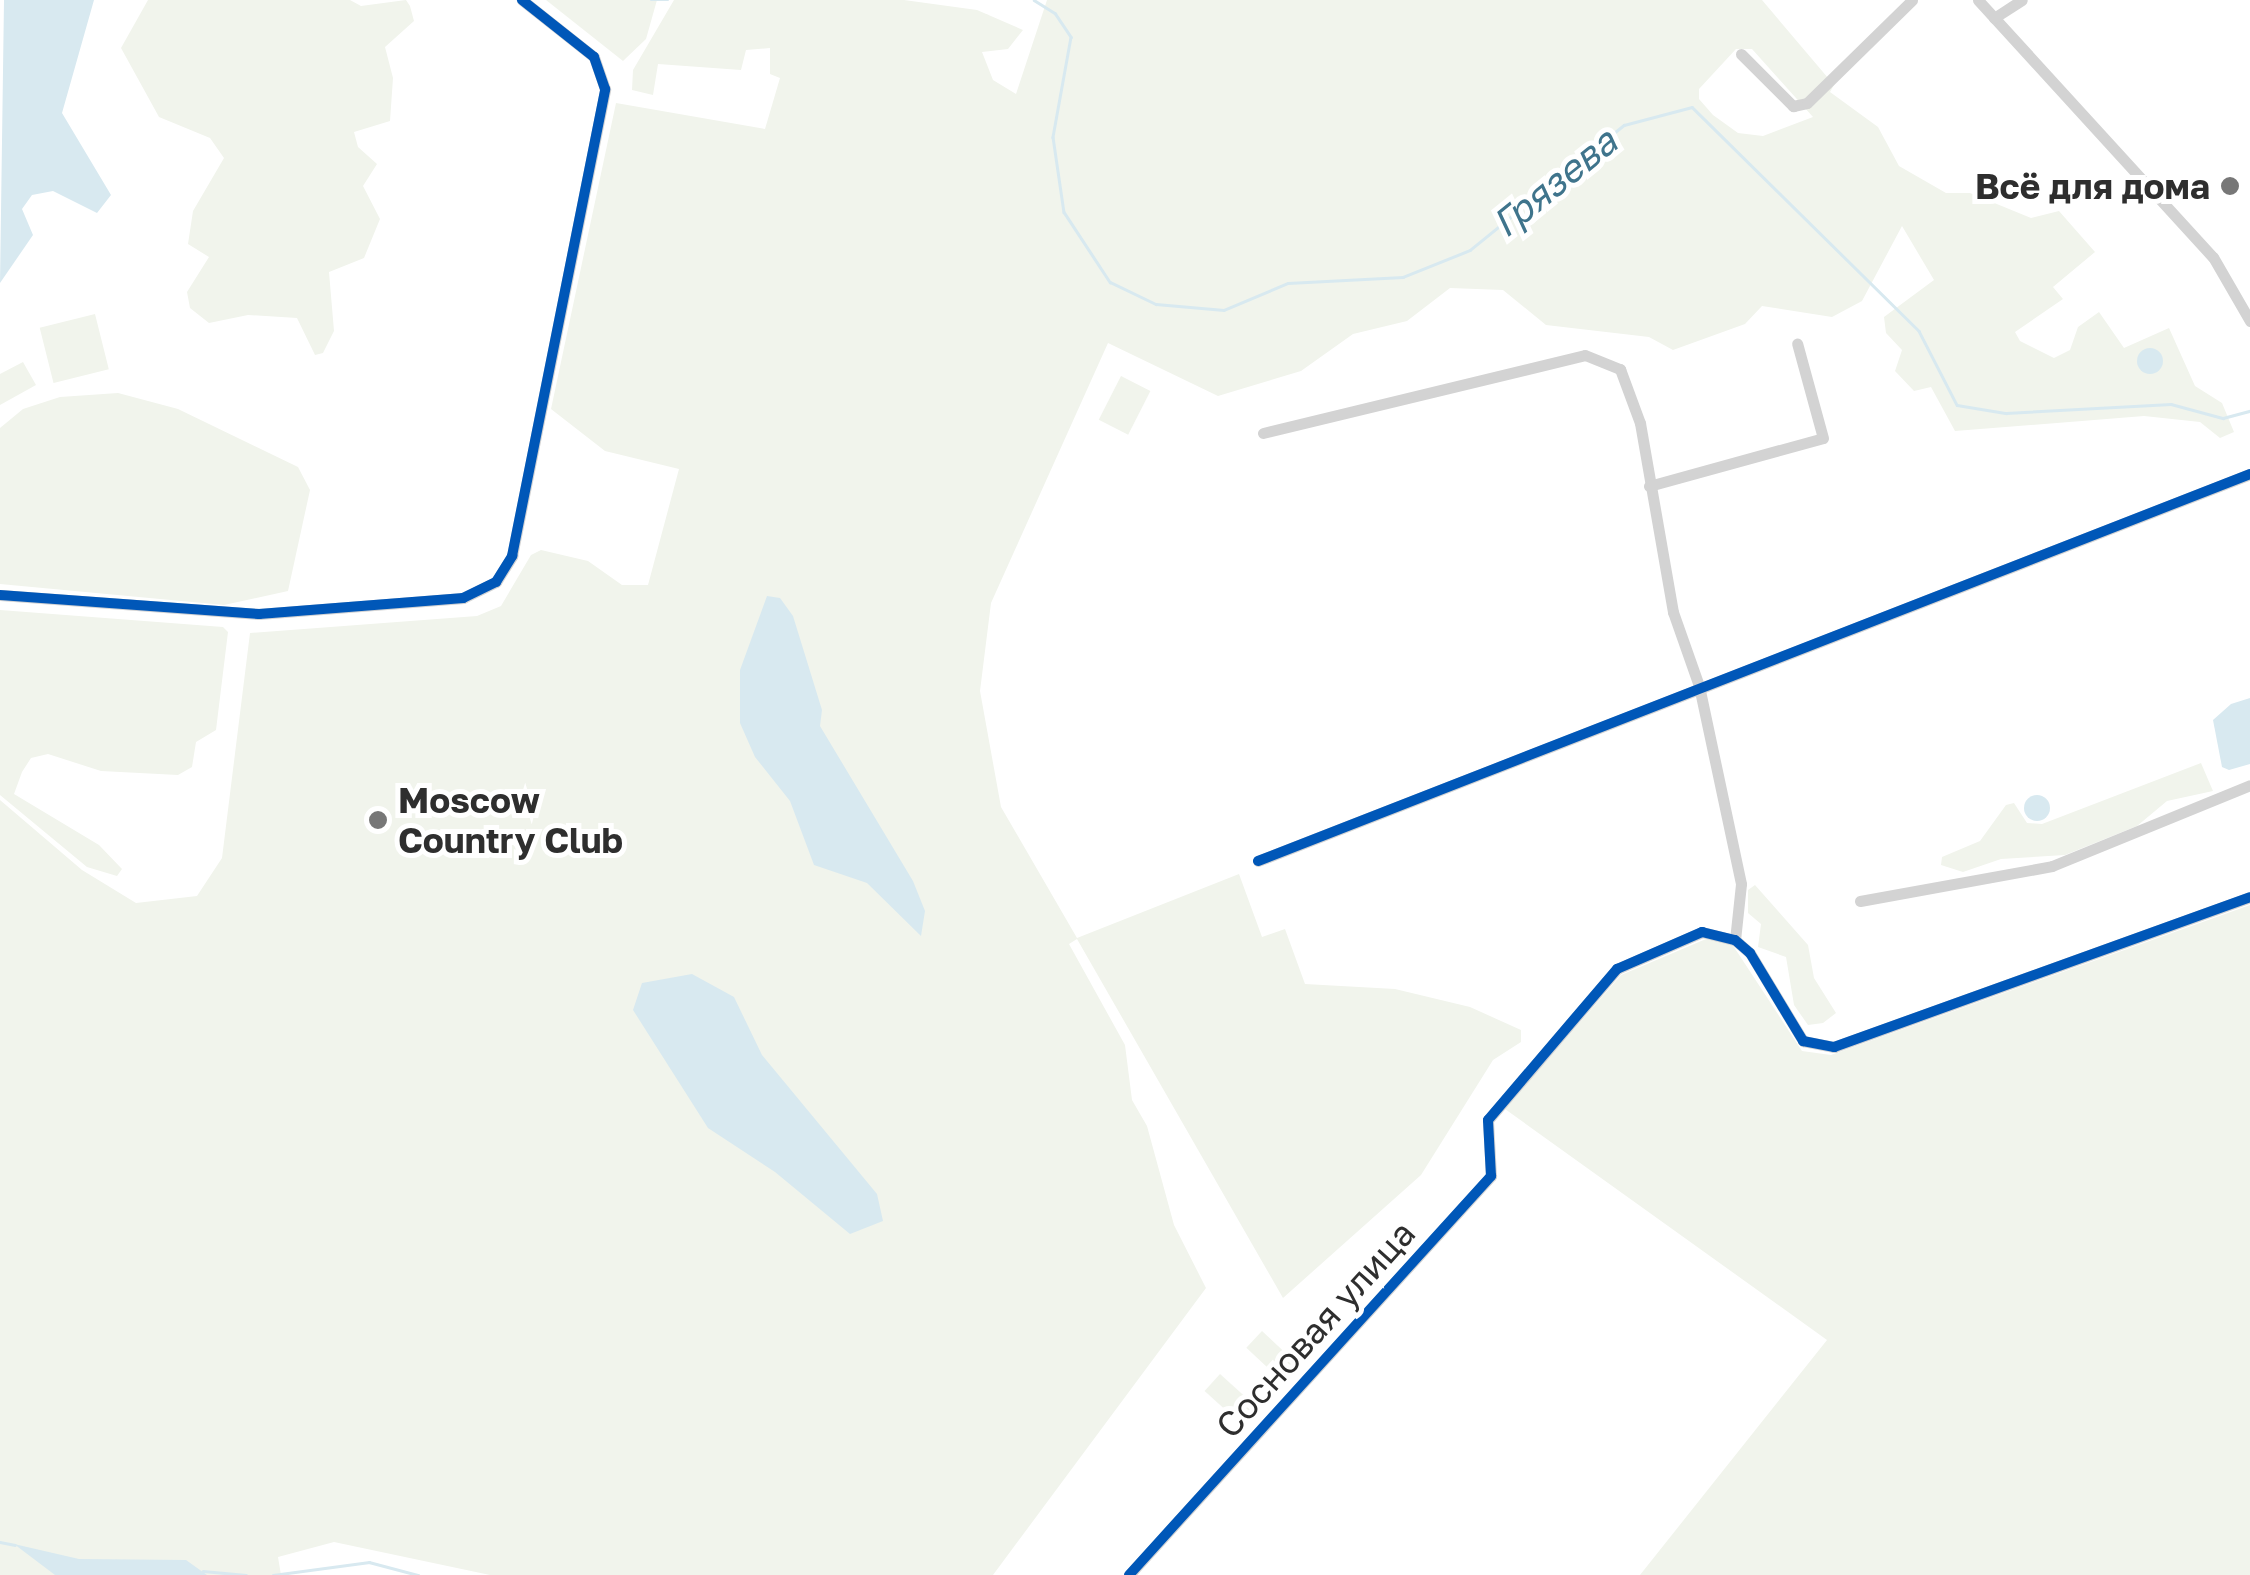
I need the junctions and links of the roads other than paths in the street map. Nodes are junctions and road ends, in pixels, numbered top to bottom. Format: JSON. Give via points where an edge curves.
{"nodes":[{"id":1,"x":522,"y":0,"type":"edge"},
{"id":2,"x":1912,"y":0,"type":"edge"},
{"id":3,"x":1978,"y":0,"type":"edge"},
{"id":4,"x":2022,"y":0,"type":"edge"},
{"id":5,"x":1994,"y":18,"type":"junction"},
{"id":6,"x":1740,"y":54,"type":"dead end"},
{"id":7,"x":2250,"y":320,"type":"edge"},
{"id":8,"x":1797,"y":343,"type":"dead end"},
{"id":9,"x":1262,"y":433,"type":"dead end"},
{"id":10,"x":2250,"y":474,"type":"edge"},
{"id":11,"x":1649,"y":486,"type":"junction"},
{"id":12,"x":0,"y":594,"type":"edge"},
{"id":13,"x":1699,"y":686,"type":"junction"},
{"id":14,"x":2250,"y":785,"type":"edge"},
{"id":15,"x":1258,"y":860,"type":"dead end"},
{"id":16,"x":2250,"y":897,"type":"edge"},
{"id":17,"x":1860,"y":901,"type":"dead end"},
{"id":18,"x":1735,"y":940,"type":"junction"},
{"id":19,"x":1130,"y":1575,"type":"edge"}],
"edges":[{"from":1,"to":12,"type":"street","via":[[594,57],[605,89],[512,556],[496,582],[463,598],[259,614]]},
{"from":2,"to":6,"type":"street","via":[[1807,102],[1793,106]]},
{"from":3,"to":5,"type":"street"},
{"from":4,"to":5,"type":"street"},
{"from":5,"to":7,"type":"street","via":[[2198,240]]},
{"from":8,"to":11,"type":"street","via":[[1823,438]]},
{"from":9,"to":11,"type":"street","via":[[1585,355],[1620,369],[1640,423]]},
{"from":10,"to":13,"type":"street"},
{"from":11,"to":13,"type":"street","via":[[1673,612]]},
{"from":13,"to":15,"type":"street"},
{"from":13,"to":18,"type":"street","via":[[1741,884]]},
{"from":14,"to":17,"type":"street","via":[[2052,866]]},
{"from":16,"to":18,"type":"street","via":[[1834,1047],[1803,1041],[1750,953]]},
{"from":18,"to":19,"type":"street","name":"Сосновая улица","via":[[1702,932],[1618,969],[1498,1106],[1484,1140],[1490,1176]]}]}
